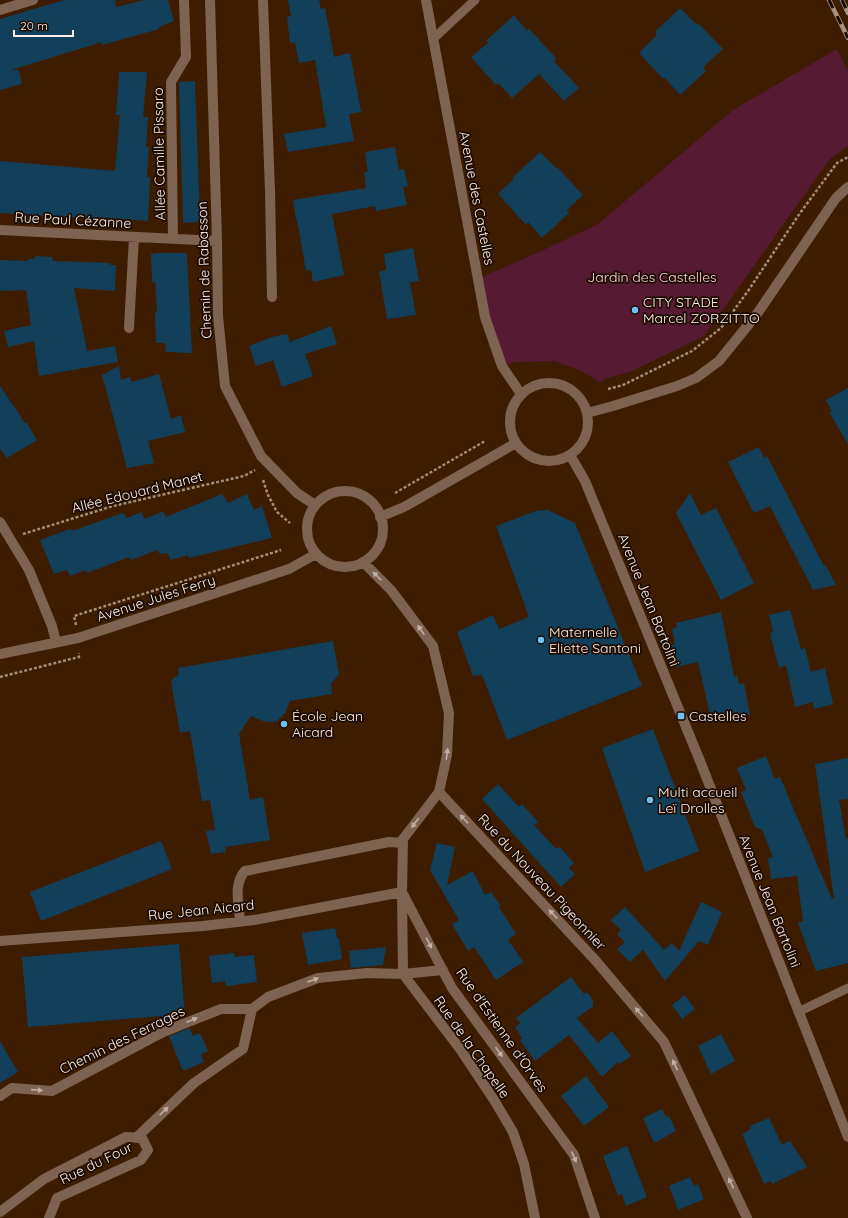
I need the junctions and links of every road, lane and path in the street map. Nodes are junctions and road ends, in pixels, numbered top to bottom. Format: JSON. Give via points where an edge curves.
{"nodes":[{"id":1,"x":33,"y":0,"type":"edge"},
{"id":2,"x":184,"y":0,"type":"edge"},
{"id":3,"x":210,"y":0,"type":"edge"},
{"id":4,"x":263,"y":0,"type":"edge"},
{"id":5,"x":426,"y":0,"type":"edge"},
{"id":6,"x":475,"y":0,"type":"edge"},
{"id":7,"x":0,"y":10,"type":"edge"},
{"id":8,"x":433,"y":38,"type":"junction"},
{"id":9,"x":848,"y":157,"type":"edge"},
{"id":10,"x":848,"y":186,"type":"edge"},
{"id":11,"x":0,"y":230,"type":"edge"},
{"id":12,"x":134,"y":237,"type":"junction"},
{"id":13,"x":173,"y":239,"type":"junction"},
{"id":14,"x":217,"y":241,"type":"junction"},
{"id":15,"x":272,"y":297,"type":"dead end"},
{"id":16,"x":129,"y":328,"type":"dead end"},
{"id":17,"x":608,"y":390,"type":"dead end"},
{"id":18,"x":521,"y":394,"type":"junction"},
{"id":19,"x":587,"y":413,"type":"junction"},
{"id":20,"x":485,"y":441,"type":"dead end"},
{"id":21,"x":516,"y":443,"type":"junction"},
{"id":22,"x":570,"y":455,"type":"junction"},
{"id":23,"x":265,"y":465,"type":"junction"},
{"id":24,"x":395,"y":492,"type":"dead end"},
{"id":25,"x":315,"y":506,"type":"junction"},
{"id":26,"x":380,"y":517,"type":"junction"},
{"id":27,"x":0,"y":522,"type":"edge"},
{"id":28,"x":290,"y":523,"type":"dead end"},
{"id":29,"x":9,"y":538,"type":"junction"},
{"id":30,"x":281,"y":550,"type":"dead end"},
{"id":31,"x":316,"y":554,"type":"junction"},
{"id":32,"x":363,"y":562,"type":"junction"},
{"id":33,"x":74,"y":616,"type":"dead end"},
{"id":34,"x":56,"y":642,"type":"junction"},
{"id":35,"x":79,"y":648,"type":"dead end"},
{"id":36,"x":0,"y":654,"type":"edge"},
{"id":37,"x":0,"y":677,"type":"edge"},
{"id":38,"x":438,"y":792,"type":"junction"},
{"id":39,"x":403,"y":843,"type":"junction"},
{"id":40,"x":402,"y":892,"type":"junction"},
{"id":41,"x":240,"y":922,"type":"junction"},
{"id":42,"x":0,"y":941,"type":"edge"},
{"id":43,"x":443,"y":970,"type":"junction"},
{"id":44,"x":403,"y":974,"type":"junction"},
{"id":45,"x":848,"y":988,"type":"edge"},
{"id":46,"x":252,"y":1008,"type":"junction"},
{"id":47,"x":798,"y":1012,"type":"junction"},
{"id":48,"x":0,"y":1096,"type":"edge"},
{"id":49,"x":848,"y":1137,"type":"edge"},
{"id":50,"x":136,"y":1138,"type":"junction"},
{"id":51,"x":0,"y":1212,"type":"edge"},
{"id":52,"x":49,"y":1218,"type":"edge"},
{"id":53,"x":535,"y":1218,"type":"edge"},
{"id":54,"x":595,"y":1218,"type":"edge"},
{"id":55,"x":748,"y":1218,"type":"edge"}],
"edges":[{"from":1,"to":7,"type":"street"},
{"from":2,"to":13,"type":"street","name":"Allée Camille Pissaro","via":[[186,57],[171,82]]},
{"from":3,"to":14,"type":"street","name":"Chemin de Rabasson"},
{"from":4,"to":15,"type":"street"},
{"from":5,"to":8,"type":"street","name":"Avenue des Castelles"},
{"from":6,"to":8,"type":"lane"},
{"from":8,"to":18,"type":"street","name":"Avenue des Castelles","via":[[485,317],[502,366]]},
{"from":9,"to":17,"type":"path","via":[[837,164],[800,212],[721,328],[692,351]]},
{"from":10,"to":19,"type":"street","via":[[836,198],[757,314],[719,361],[696,378],[677,386]]},
{"from":11,"to":12,"type":"street","name":"Rue Paul Cézanne"},
{"from":12,"to":13,"type":"street","name":"Rue Paul Cézanne"},
{"from":12,"to":16,"type":"street"},
{"from":13,"to":14,"type":"street","name":"Rue Paul Cézanne"},
{"from":14,"to":23,"type":"street","name":"Chemin de Rabasson","via":[[218,316],[225,386]]},
{"from":18,"to":19,"type":"street","via":[[539,384],[560,384],[578,395]]},
{"from":18,"to":21,"type":"street","via":[[510,421]]},
{"from":19,"to":22,"type":"street","via":[[585,437]]},
{"from":20,"to":24,"type":"path"},
{"from":21,"to":22,"type":"street","via":[[529,456],[539,459],[550,461]]},
{"from":21,"to":26,"type":"street","via":[[404,507]]},
{"from":22,"to":47,"type":"street","name":"Avenue Jean Bartolini","via":[[585,481],[700,761]]},
{"from":23,"to":25,"type":"street","name":"Chemin de Rabasson"},
{"from":23,"to":28,"type":"path","via":[[261,475],[268,495],[277,512]]},
{"from":23,"to":29,"type":"path","name":"Allée Edouard Manet","via":[[244,476],[113,506]]},
{"from":25,"to":26,"type":"street","via":[[323,498],[344,491],[364,497],[373,504]]},
{"from":25,"to":31,"type":"street","via":[[307,525],[310,546]]},
{"from":26,"to":32,"type":"street","via":[[382,536],[378,547],[372,556]]},
{"from":27,"to":29,"type":"street"},
{"from":29,"to":34,"type":"street","via":[[29,570]]},
{"from":30,"to":33,"type":"path"},
{"from":31,"to":32,"type":"street","via":[[333,566],[353,566]]},
{"from":31,"to":34,"type":"street","name":"Avenue Jules Ferry","via":[[289,569],[78,638]]},
{"from":38,"to":32,"type":"street","one_way":true,"via":[[447,755],[449,713],[433,646],[391,590]]},
{"from":34,"to":36,"type":"street","name":"Avenue Jules Ferry"},
{"from":35,"to":37,"type":"path","via":[[79,657]]},
{"from":38,"to":39,"type":"street","name":"Rue d'Estienne d'Orves","one_way":true,"via":[[403,839]]},
{"from":55,"to":38,"type":"street","name":"Rue du Nouveau Pigeonnier","one_way":true,"via":[[664,1042],[596,960]]},
{"from":39,"to":40,"type":"street","name":"Rue d'Estienne d'Orves"},
{"from":39,"to":41,"type":"street","via":[[389,842],[245,870],[240,876],[237,890]]},
{"from":40,"to":41,"type":"street","name":"Rue Jean Aicard"},
{"from":40,"to":43,"type":"street","name":"Rue d'Estienne d'Orves","one_way":true},
{"from":40,"to":44,"type":"street"},
{"from":41,"to":42,"type":"street","name":"Rue Jean Aicard"},
{"from":43,"to":44,"type":"street"},
{"from":43,"to":54,"type":"street","name":"Rue d'Estienne d'Orves","one_way":true,"via":[[452,988],[574,1155]]},
{"from":46,"to":44,"type":"street","one_way":true,"via":[[268,997],[318,978],[367,973]]},
{"from":44,"to":53,"type":"street","name":"Rue de la Chapelle","via":[[460,1048],[513,1132],[524,1164]]},
{"from":45,"to":47,"type":"lane"},
{"from":48,"to":46,"type":"street","name":"Chemin des Ferrages","one_way":true,"via":[[12,1088],[52,1091],[163,1032],[221,1009]]},
{"from":50,"to":46,"type":"street","one_way":true,"via":[[194,1083],[243,1049]]},
{"from":47,"to":49,"type":"street","name":"Avenue Jean Bartolini"},
{"from":50,"to":51,"type":"street","via":[[126,1137],[44,1179]]},
{"from":50,"to":52,"type":"street","name":"Rue du Four","via":[[142,1138],[148,1150],[141,1160],[57,1198]]}]}
